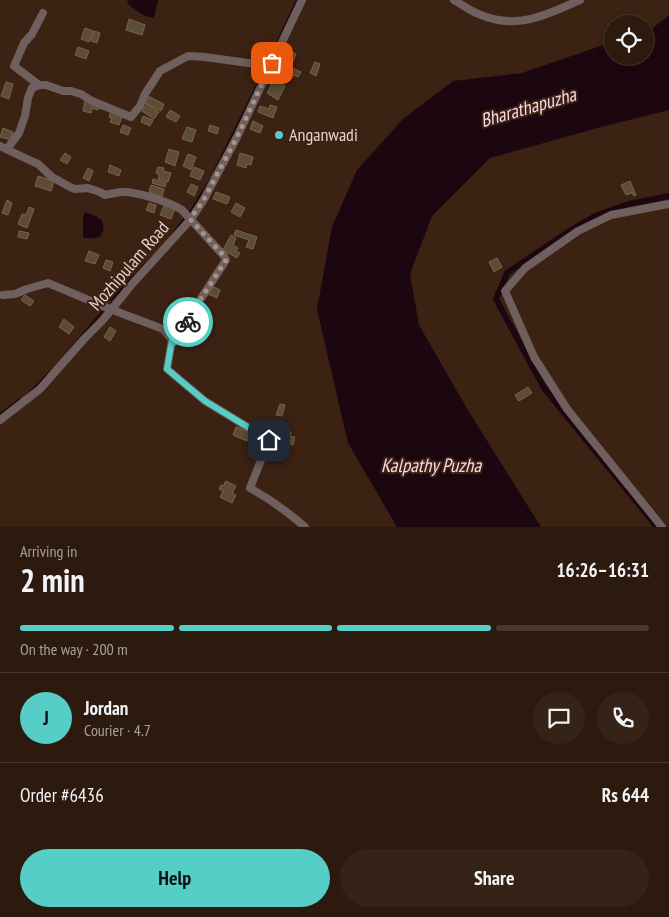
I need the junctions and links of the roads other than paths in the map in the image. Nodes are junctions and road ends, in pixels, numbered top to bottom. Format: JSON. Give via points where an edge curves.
{"nodes":[{"id":1,"x":302,"y":0,"type":"edge"},
{"id":2,"x":454,"y":0,"type":"edge"},
{"id":3,"x":580,"y":0,"type":"edge"},
{"id":4,"x":43,"y":13,"type":"dead end"},
{"id":5,"x":272,"y":63,"type":"junction"},
{"id":6,"x":39,"y":85,"type":"junction"},
{"id":7,"x":4,"y":147,"type":"edge"},
{"id":8,"x":669,"y":204,"type":"edge"},
{"id":9,"x":190,"y":219,"type":"junction"},
{"id":10,"x":3,"y":295,"type":"dead end"},
{"id":11,"x":111,"y":309,"type":"junction"},
{"id":12,"x":172,"y":340,"type":"junction"},
{"id":13,"x":0,"y":420,"type":"edge"},
{"id":14,"x":305,"y":527,"type":"edge"},
{"id":15,"x":662,"y":527,"type":"edge"}],
"edges":[{"from":1,"to":5,"type":"street","name":"Mozhipulam Road"},
{"from":2,"to":3,"type":"street","via":[[480,15],[509,23],[540,18]]},
{"from":4,"to":6,"type":"street","via":[[14,66]]},
{"from":5,"to":6,"type":"street","via":[[188,56],[160,71],[131,117],[70,90]]},
{"from":5,"to":9,"type":"street","name":"Mozhipulam Road","via":[[237,137]]},
{"from":6,"to":7,"type":"street","via":[[32,88],[19,133]]},
{"from":7,"to":9,"type":"street","via":[[38,164],[52,177],[75,189],[88,188],[105,195],[139,194],[176,206]]},
{"from":8,"to":15,"type":"street","via":[[611,215],[578,231],[525,268],[505,291],[534,357],[567,409]]},
{"from":9,"to":11,"type":"street","name":"Mozhipulam Road"},
{"from":9,"to":12,"type":"street","via":[[226,260],[191,314],[184,331],[173,343]]},
{"from":10,"to":11,"type":"street","via":[[48,283]]},
{"from":11,"to":12,"type":"street","via":[[163,329]]},
{"from":11,"to":13,"type":"street","name":"Mozhipulam Road","via":[[40,389]]},
{"from":12,"to":14,"type":"street","via":[[167,369],[205,401],[269,440],[250,488]]}]}
